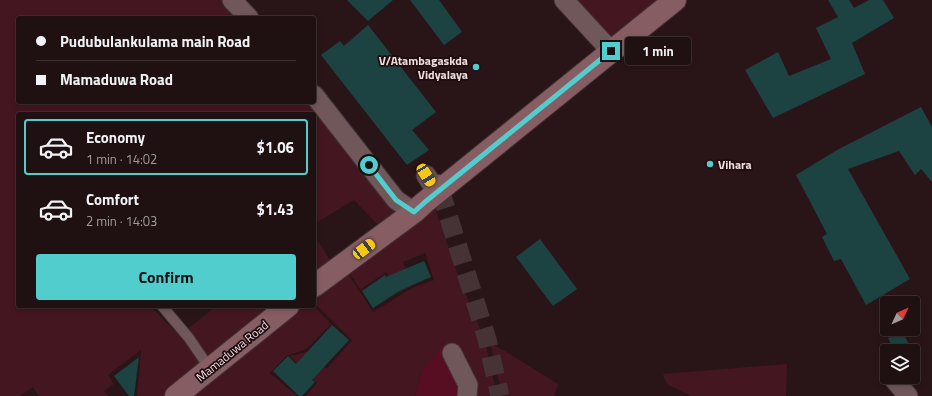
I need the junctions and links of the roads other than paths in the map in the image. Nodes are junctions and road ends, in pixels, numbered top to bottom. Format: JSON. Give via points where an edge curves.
{"nodes":[{"id":1,"x":232,"y":0,"type":"edge"},
{"id":2,"x":564,"y":0,"type":"edge"},
{"id":3,"x":675,"y":0,"type":"edge"},
{"id":4,"x":247,"y":16,"type":"edge"},
{"id":5,"x":611,"y":51,"type":"junction"},
{"id":6,"x":316,"y":98,"type":"edge"},
{"id":7,"x":426,"y":175,"type":"dead end"},
{"id":8,"x":445,"y":186,"type":"junction"},
{"id":9,"x":414,"y":212,"type":"junction"},
{"id":10,"x":316,"y":285,"type":"edge"},
{"id":11,"x":164,"y":308,"type":"edge"},
{"id":12,"x":285,"y":308,"type":"edge"},
{"id":13,"x":452,"y":353,"type":"dead end"},
{"id":14,"x":210,"y":369,"type":"junction"},
{"id":15,"x":898,"y":384,"type":"edge"},
{"id":16,"x":176,"y":396,"type":"edge"},
{"id":17,"x":467,"y":396,"type":"edge"},
{"id":18,"x":908,"y":396,"type":"edge"}],
"edges":[{"from":1,"to":4,"type":"street"},
{"from":2,"to":5,"type":"street"},
{"from":3,"to":5,"type":"street"},
{"from":5,"to":8,"type":"street"},
{"from":6,"to":9,"type":"street","via":[[396,200]]},
{"from":7,"to":8,"type":"street","via":[[431,184]]},
{"from":8,"to":9,"type":"street"},
{"from":9,"to":10,"type":"street"},
{"from":11,"to":14,"type":"lane","via":[[189,338]]},
{"from":12,"to":14,"type":"street","name":"Mamaduwa Road"},
{"from":13,"to":17,"type":"street","via":[[468,384]]},
{"from":14,"to":16,"type":"street","name":"Mamaduwa Road"},
{"from":15,"to":18,"type":"street"}]}
